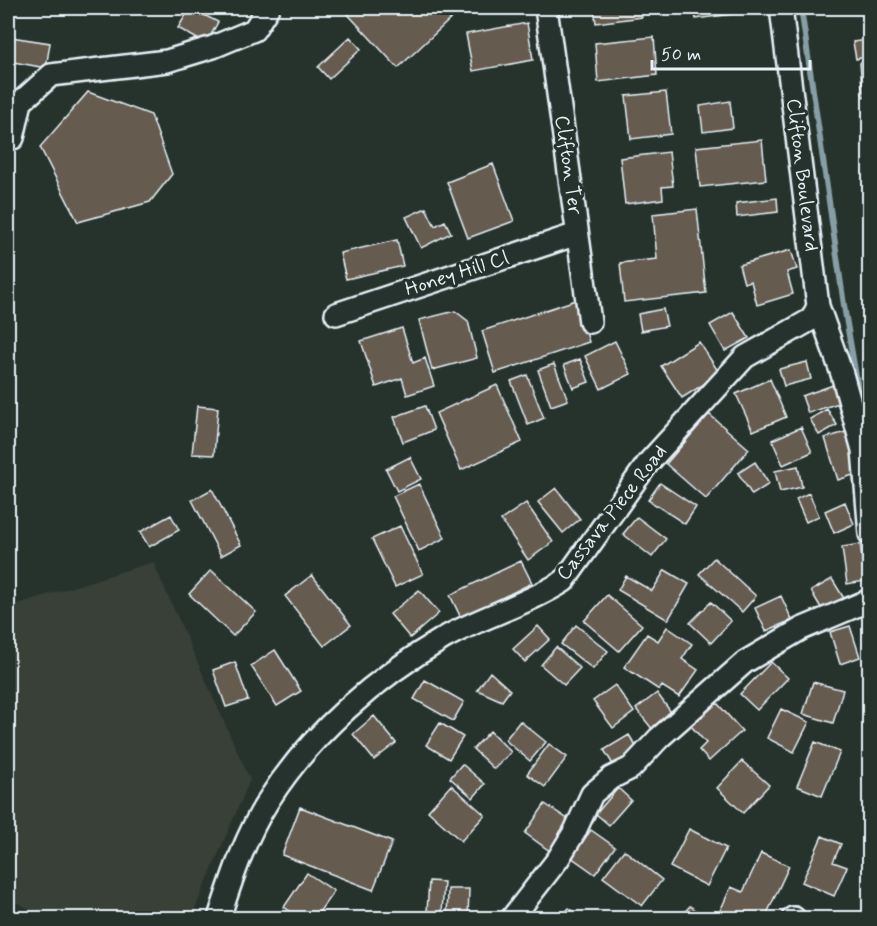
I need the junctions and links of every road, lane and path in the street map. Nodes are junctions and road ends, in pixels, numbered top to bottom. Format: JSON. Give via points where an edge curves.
{"nodes":[{"id":1,"x":268,"y":8,"type":"edge"},
{"id":2,"x":546,"y":8,"type":"edge"},
{"id":3,"x":781,"y":8,"type":"edge"},
{"id":4,"x":8,"y":138,"type":"edge"},
{"id":5,"x":578,"y":234,"type":"junction"},
{"id":6,"x":818,"y":306,"type":"junction"},
{"id":7,"x":336,"y":314,"type":"dead end"},
{"id":8,"x":590,"y":322,"type":"dead end"},
{"id":9,"x":870,"y":534,"type":"edge"},
{"id":10,"x":870,"y":600,"type":"edge"},
{"id":11,"x":219,"y":918,"type":"edge"},
{"id":12,"x":512,"y":918,"type":"edge"}],
"edges":[{"from":1,"to":4,"type":"street","via":[[254,30],[202,51],[167,61],[51,75],[21,102],[12,138]]},
{"from":2,"to":5,"type":"street","name":"Clifton Ter"},
{"from":3,"to":6,"type":"street","name":"Clifton Boulevard"},
{"from":5,"to":7,"type":"street","name":"Honey Hill Cl"},
{"from":5,"to":8,"type":"street","name":"Clifton Ter"},
{"from":6,"to":9,"type":"street","name":"Clifton Boulevard","via":[[863,450]]},
{"from":6,"to":11,"type":"street","name":"Cassava Piece Road","via":[[812,319],[745,357],[648,463],[564,581],[544,594],[445,638],[381,681],[319,736],[268,801],[235,867]]},
{"from":10,"to":12,"type":"street","via":[[801,629],[745,662],[631,768],[592,794],[558,859]]}]}
